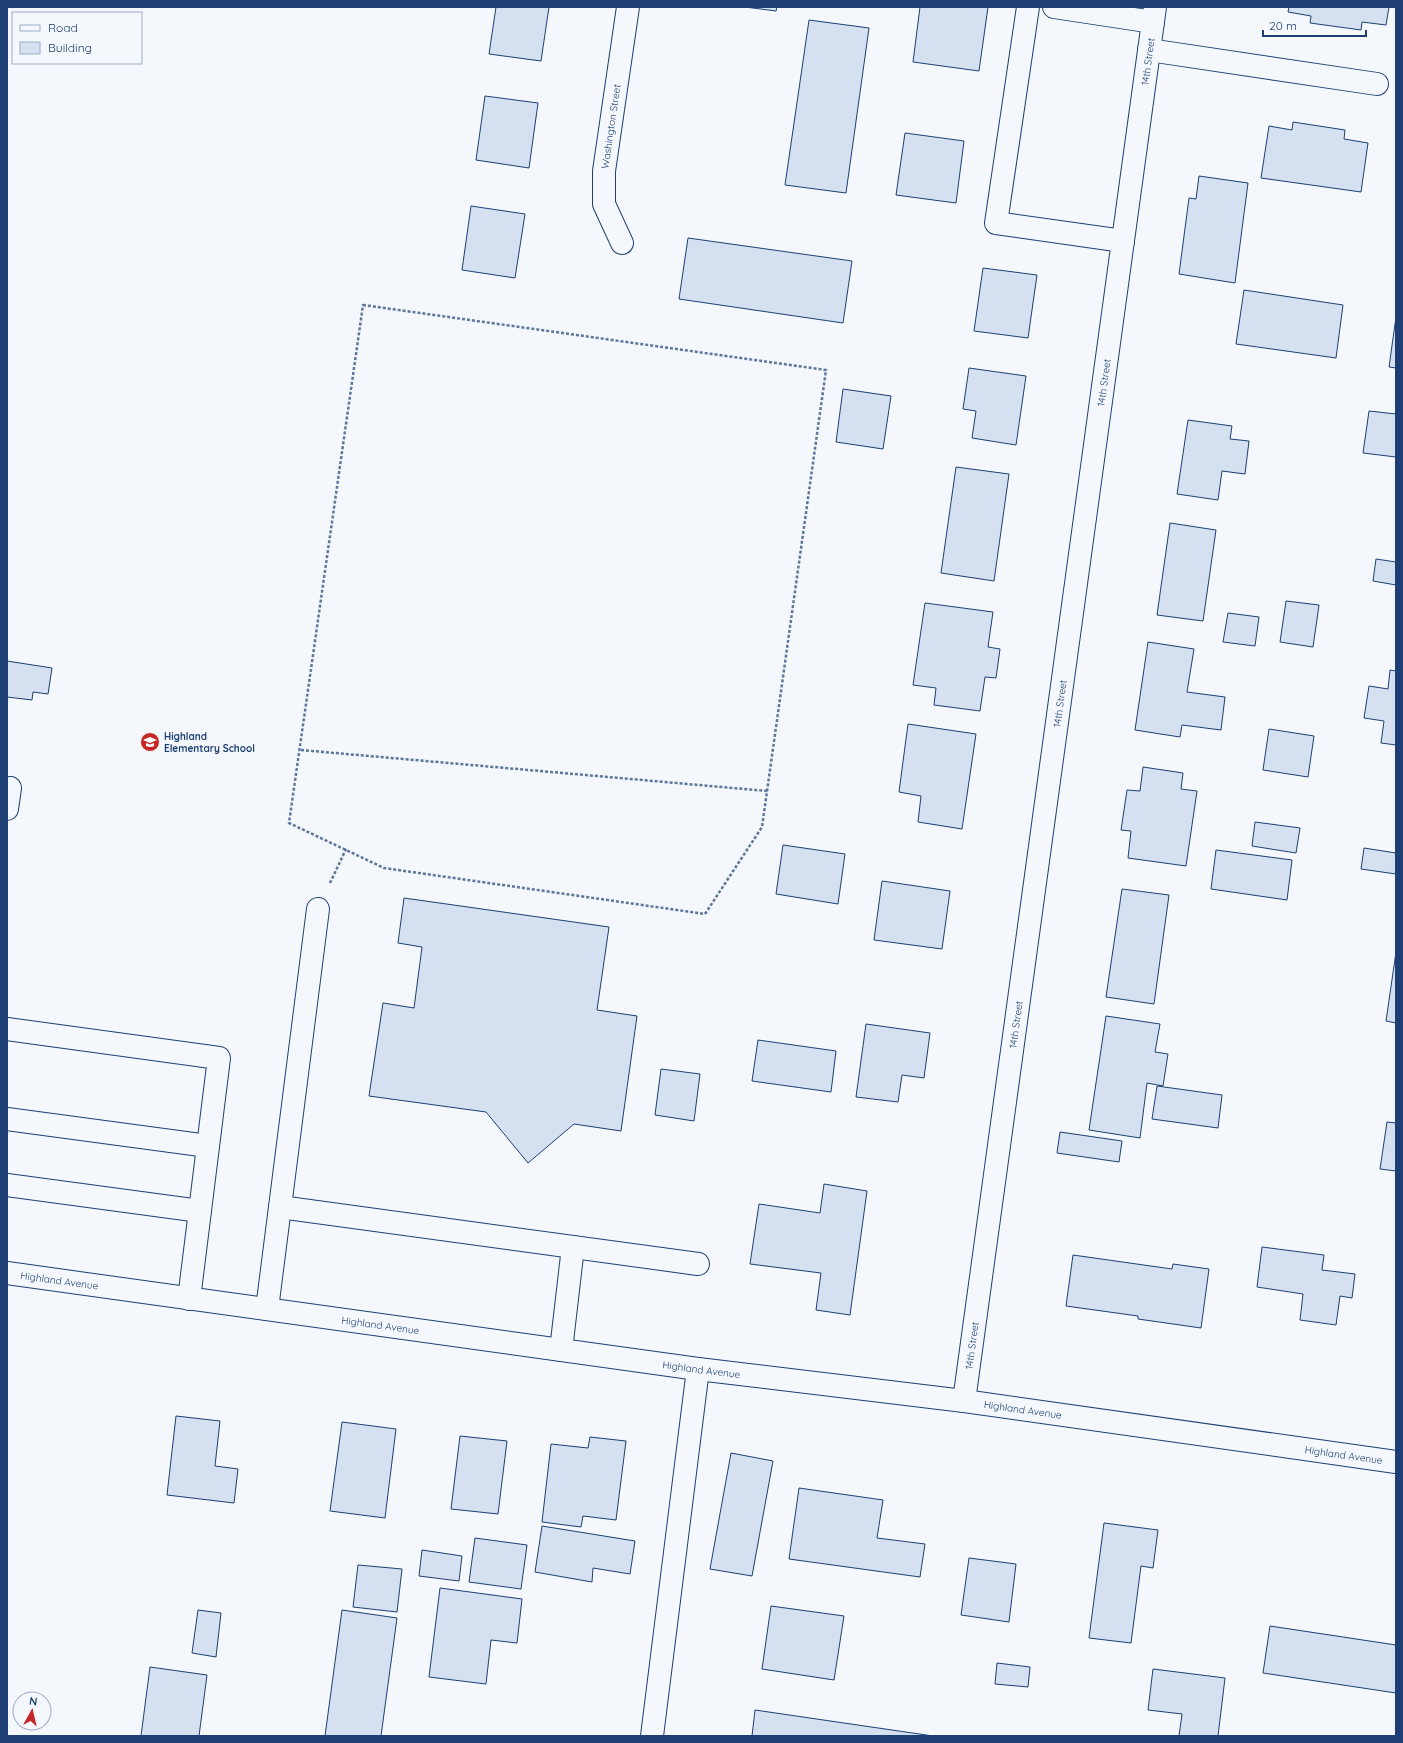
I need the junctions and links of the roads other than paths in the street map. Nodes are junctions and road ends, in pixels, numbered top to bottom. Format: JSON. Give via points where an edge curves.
{"nodes":[{"id":1,"x":628,"y":7,"type":"edge"},
{"id":2,"x":1028,"y":7,"type":"edge"},
{"id":3,"x":1054,"y":7,"type":"edge"},
{"id":4,"x":1154,"y":14,"type":"edge"},
{"id":5,"x":1149,"y":50,"type":"junction"},
{"id":6,"x":1377,"y":84,"type":"dead end"},
{"id":7,"x":1123,"y":241,"type":"junction"},
{"id":8,"x":622,"y":244,"type":"dead end"},
{"id":9,"x":318,"y":909,"type":"road end"},
{"id":10,"x":7,"y":1029,"type":"edge"},
{"id":11,"x":7,"y":1119,"type":"edge"},
{"id":12,"x":208,"y":1146,"type":"junction"},
{"id":13,"x":7,"y":1185,"type":"edge"},
{"id":14,"x":280,"y":1207,"type":"junction"},
{"id":15,"x":200,"y":1211,"type":"junction"},
{"id":16,"x":574,"y":1247,"type":"junction"},
{"id":17,"x":698,"y":1264,"type":"dead end"},
{"id":18,"x":7,"y":1273,"type":"edge"},
{"id":19,"x":189,"y":1298,"type":"junction"},
{"id":20,"x":267,"y":1310,"type":"junction"},
{"id":21,"x":561,"y":1350,"type":"junction"},
{"id":22,"x":698,"y":1369,"type":"junction"},
{"id":23,"x":964,"y":1401,"type":"junction"},
{"id":24,"x":1396,"y":1462,"type":"edge"},
{"id":25,"x":652,"y":1736,"type":"edge"}],
"edges":[{"from":1,"to":8,"type":"street","name":"Washington Street","via":[[604,171],[604,204]]},
{"from":2,"to":7,"type":"street","via":[[996,223]]},
{"from":3,"to":4,"type":"street"},
{"from":4,"to":5,"type":"street","name":"14th Street"},
{"from":5,"to":6,"type":"street"},
{"from":5,"to":7,"type":"street","name":"14th Street"},
{"from":7,"to":23,"type":"street","name":"14th Street"},
{"from":9,"to":14,"type":"street"},
{"from":10,"to":12,"type":"street","via":[[219,1058]]},
{"from":11,"to":12,"type":"street"},
{"from":12,"to":15,"type":"street"},
{"from":13,"to":15,"type":"street"},
{"from":14,"to":16,"type":"street"},
{"from":14,"to":20,"type":"street"},
{"from":15,"to":19,"type":"street"},
{"from":16,"to":17,"type":"street"},
{"from":16,"to":21,"type":"street"},
{"from":18,"to":19,"type":"street","name":"Highland Avenue"},
{"from":19,"to":20,"type":"street","name":"Highland Avenue"},
{"from":20,"to":21,"type":"street","name":"Highland Avenue"},
{"from":21,"to":22,"type":"street","name":"Highland Avenue"},
{"from":22,"to":23,"type":"street","name":"Highland Avenue"},
{"from":22,"to":25,"type":"street"},
{"from":23,"to":24,"type":"street","name":"Highland Avenue"}]}
